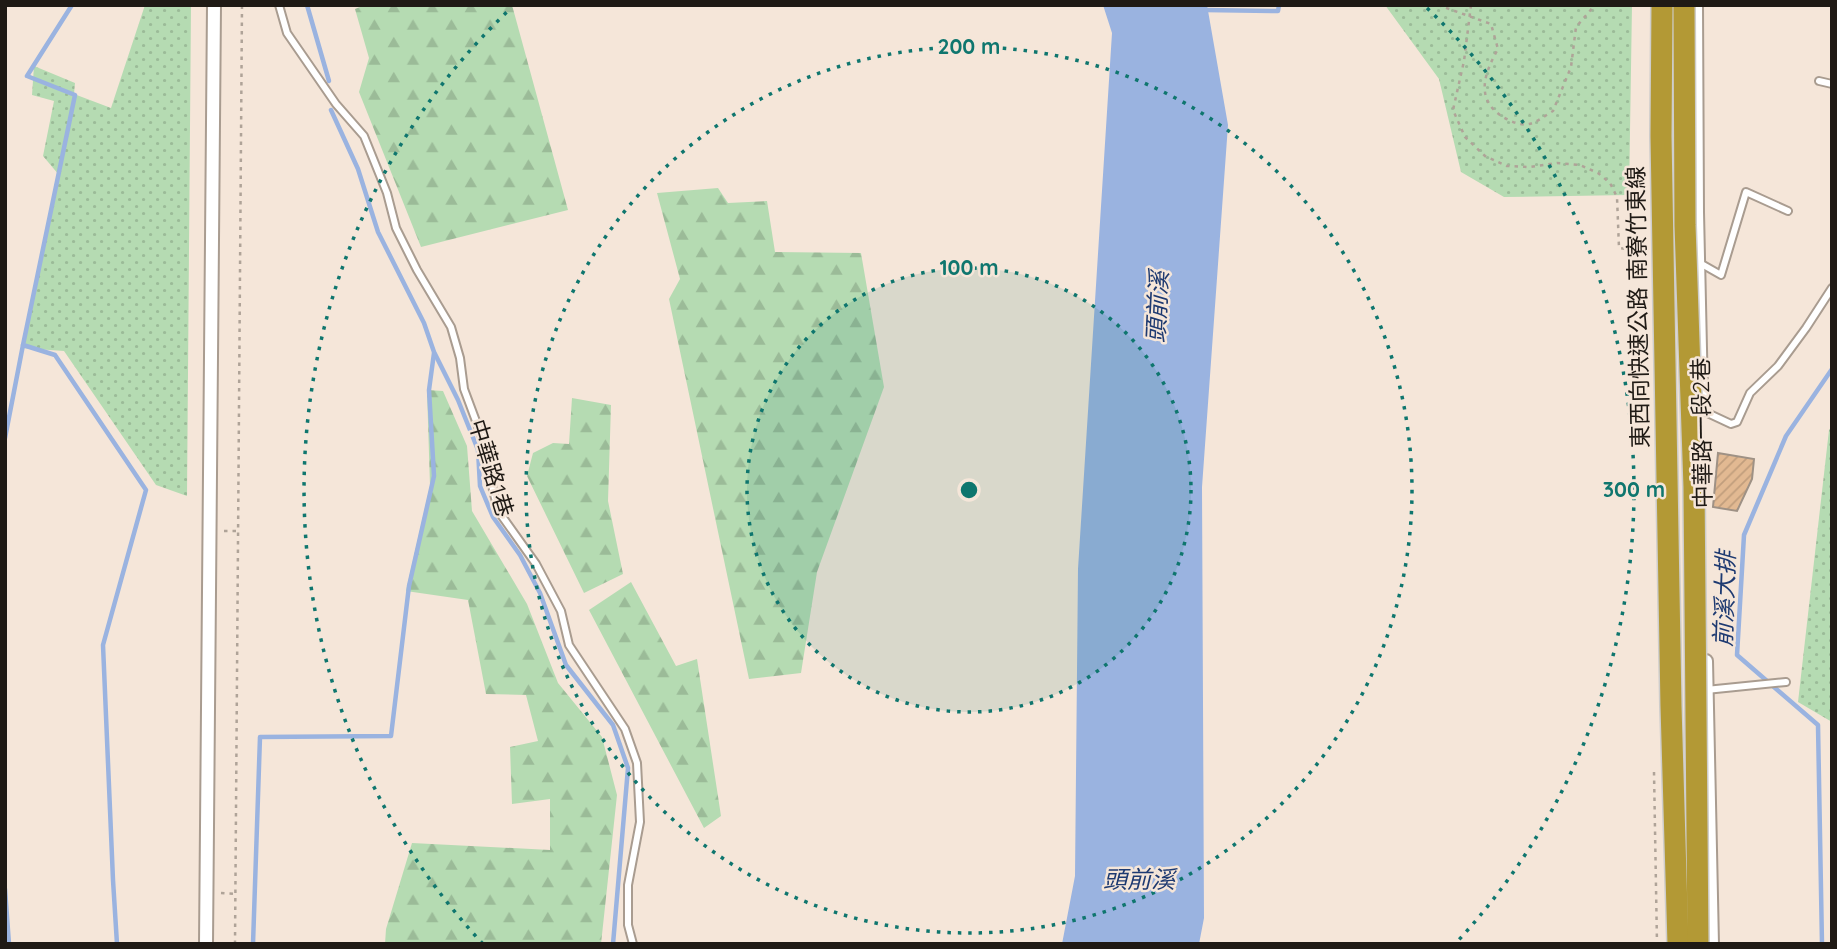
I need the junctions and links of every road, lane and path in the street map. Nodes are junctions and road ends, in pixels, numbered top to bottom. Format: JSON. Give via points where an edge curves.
{"nodes":[{"id":1,"x":214,"y":5,"type":"edge"},
{"id":2,"x":242,"y":5,"type":"edge"},
{"id":3,"x":279,"y":5,"type":"edge"},
{"id":4,"x":1438,"y":5,"type":"edge"},
{"id":5,"x":1471,"y":5,"type":"edge"},
{"id":6,"x":1595,"y":5,"type":"edge"},
{"id":7,"x":1662,"y":5,"type":"edge"},
{"id":8,"x":1684,"y":5,"type":"edge"},
{"id":9,"x":1696,"y":5,"type":"edge"},
{"id":10,"x":1470,"y":15,"type":"junction"},
{"id":11,"x":1819,"y":81,"type":"dead end"},
{"id":12,"x":1832,"y":84,"type":"edge"},
{"id":13,"x":1788,"y":211,"type":"dead end"},
{"id":14,"x":1645,"y":251,"type":"dead end"},
{"id":15,"x":1699,"y":262,"type":"junction"},
{"id":16,"x":1832,"y":288,"type":"edge"},
{"id":17,"x":1701,"y":410,"type":"junction"},
{"id":18,"x":1786,"y":682,"type":"dead end"},
{"id":19,"x":1706,"y":691,"type":"junction"},
{"id":20,"x":206,"y":944,"type":"edge"},
{"id":21,"x":235,"y":944,"type":"edge"},
{"id":22,"x":633,"y":944,"type":"edge"},
{"id":23,"x":1678,"y":944,"type":"edge"},
{"id":24,"x":1698,"y":944,"type":"edge"},
{"id":25,"x":1712,"y":944,"type":"edge"}],
"edges":[{"from":1,"to":20,"type":"street"},
{"from":2,"to":21,"type":"path"},
{"from":3,"to":22,"type":"lane","name":"中華路1巷","via":[[287,33],[364,136],[396,228],[451,327],[464,389],[489,456],[499,512],[536,564],[561,611],[569,645],[625,729],[637,763],[640,822],[628,885]]},
{"from":4,"to":10,"type":"path"},
{"from":5,"to":10,"type":"path"},
{"from":6,"to":10,"type":"path","via":[[1576,27],[1571,67],[1553,111],[1529,124],[1511,122],[1496,113],[1485,95],[1486,71],[1498,49],[1491,24]]},
{"from":7,"to":23,"type":"highway","name":"東西向快速公路 南寮竹東線","bridge":true},
{"from":8,"to":24,"type":"highway","bridge":true},
{"from":9,"to":15,"type":"street","name":"中華路一段2巷"},
{"from":10,"to":14,"type":"path","via":[[1453,110],[1465,136],[1485,156],[1507,166],[1557,163],[1580,165],[1598,173],[1617,197],[1619,248]]},
{"from":11,"to":12,"type":"lane"},
{"from":13,"to":15,"type":"lane","via":[[1746,192],[1721,275]]},
{"from":15,"to":17,"type":"street","name":"中華路一段2巷"},
{"from":16,"to":17,"type":"lane","via":[[1778,366],[1750,393],[1737,422],[1731,425]]},
{"from":17,"to":19,"type":"street","name":"中華路一段2巷"},
{"from":18,"to":19,"type":"lane"},
{"from":19,"to":25,"type":"street","name":"中華路一段2巷"}]}
